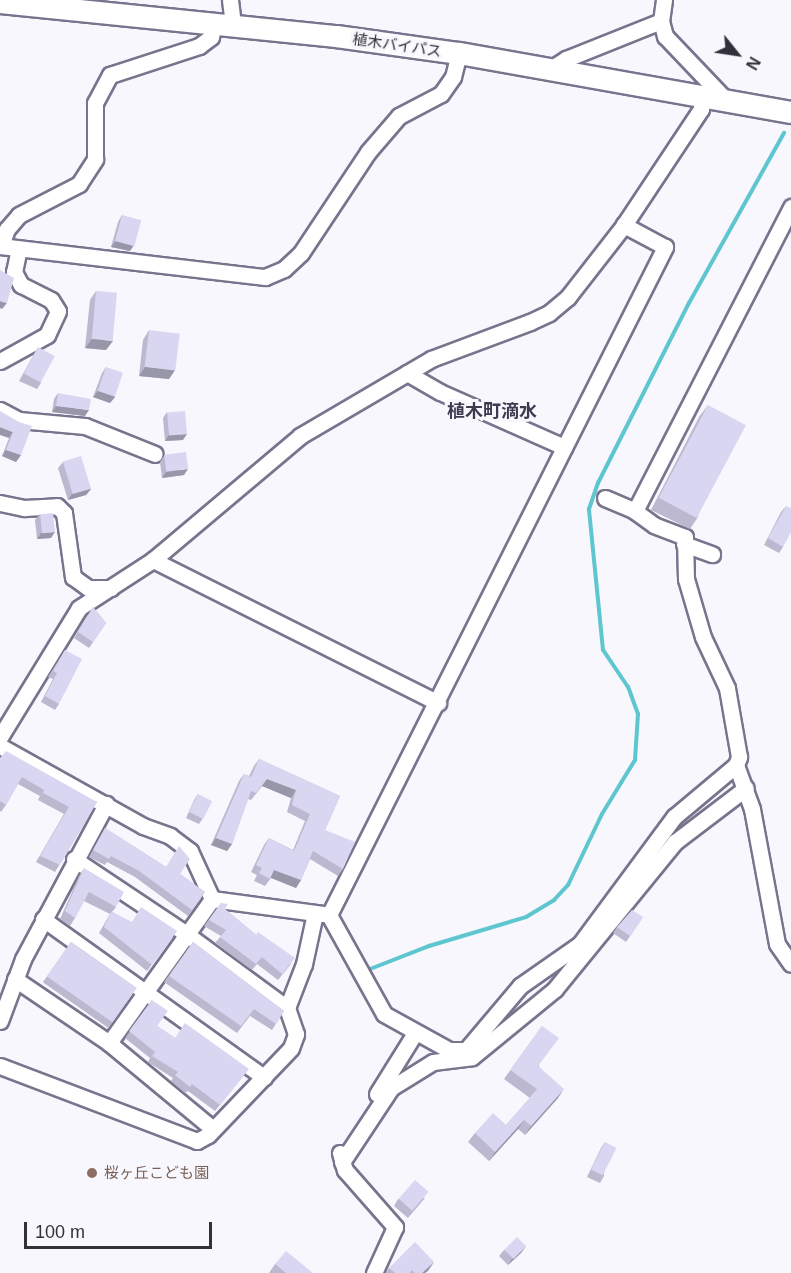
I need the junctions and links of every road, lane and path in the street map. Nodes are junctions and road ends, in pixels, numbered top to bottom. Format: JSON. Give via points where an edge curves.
{"nodes":[{"id":1,"x":230,"y":0,"type":"edge"},
{"id":2,"x":664,"y":0,"type":"edge"},
{"id":3,"x":0,"y":2,"type":"edge"},
{"id":4,"x":661,"y":21,"type":"junction"},
{"id":5,"x":223,"y":24,"type":"junction"},
{"id":6,"x":459,"y":53,"type":"junction"},
{"id":7,"x":552,"y":68,"type":"junction"},
{"id":8,"x":703,"y":96,"type":"junction"},
{"id":9,"x":726,"y":100,"type":"junction"},
{"id":10,"x":791,"y":112,"type":"edge"},
{"id":11,"x":791,"y":207,"type":"edge"},
{"id":12,"x":624,"y":225,"type":"junction"},
{"id":13,"x":0,"y":246,"type":"edge"},
{"id":14,"x":19,"y":249,"type":"junction"},
{"id":15,"x":0,"y":361,"type":"edge"},
{"id":16,"x":407,"y":373,"type":"junction"},
{"id":17,"x":0,"y":410,"type":"edge"},
{"id":18,"x":564,"y":447,"type":"junction"},
{"id":19,"x":155,"y":454,"type":"dead end"},
{"id":20,"x":605,"y":498,"type":"dead end"},
{"id":21,"x":0,"y":503,"type":"edge"},
{"id":22,"x":635,"y":511,"type":"junction"},
{"id":23,"x":684,"y":544,"type":"junction"},
{"id":24,"x":712,"y":554,"type":"dead end"},
{"id":25,"x":153,"y":561,"type":"junction"},
{"id":26,"x":114,"y":588,"type":"junction"},
{"id":27,"x":438,"y":703,"type":"junction"},
{"id":28,"x":0,"y":737,"type":"edge"},
{"id":29,"x":0,"y":746,"type":"edge"},
{"id":30,"x":736,"y":765,"type":"junction"},
{"id":31,"x":746,"y":788,"type":"junction"},
{"id":32,"x":106,"y":804,"type":"junction"},
{"id":33,"x":74,"y":859,"type":"junction"},
{"id":34,"x":212,"y":899,"type":"junction"},
{"id":35,"x":322,"y":914,"type":"junction"},
{"id":36,"x":44,"y":919,"type":"junction"},
{"id":37,"x":186,"y":933,"type":"junction"},
{"id":38,"x":791,"y":964,"type":"edge"},
{"id":39,"x":15,"y":979,"type":"junction"},
{"id":40,"x":146,"y":990,"type":"junction"},
{"id":41,"x":287,"y":1008,"type":"junction"},
{"id":42,"x":0,"y":1021,"type":"edge"},
{"id":43,"x":414,"y":1033,"type":"junction"},
{"id":44,"x":109,"y":1043,"type":"junction"},
{"id":45,"x":0,"y":1066,"type":"edge"},
{"id":46,"x":264,"y":1077,"type":"junction"},
{"id":47,"x":213,"y":1129,"type":"junction"},
{"id":48,"x":342,"y":1162,"type":"junction"},
{"id":49,"x":374,"y":1273,"type":"edge"}],
"edges":[{"from":1,"to":5,"type":"street"},
{"from":2,"to":4,"type":"street"},
{"from":3,"to":5,"type":"highway","name":"植木バイパス"},
{"from":4,"to":7,"type":"street"},
{"from":4,"to":9,"type":"street","via":[[665,36]]},
{"from":5,"to":6,"type":"highway","name":"植木バイパス"},
{"from":5,"to":13,"type":"street","via":[[199,46],[110,75],[95,103],[95,159],[79,184],[19,215]]},
{"from":6,"to":7,"type":"highway","name":"植木バイパス"},
{"from":6,"to":14,"type":"street","via":[[453,77],[441,94],[399,116],[368,152],[301,253],[284,269],[265,277]]},
{"from":7,"to":8,"type":"highway","name":"植木バイパス"},
{"from":8,"to":9,"type":"highway","name":"植木バイパス"},
{"from":8,"to":12,"type":"street","via":[[701,109]]},
{"from":9,"to":10,"type":"highway","name":"植木バイパス"},
{"from":11,"to":22,"type":"street"},
{"from":12,"to":16,"type":"street","via":[[584,280],[549,313],[431,359]]},
{"from":12,"to":18,"type":"street","via":[[665,247]]},
{"from":13,"to":14,"type":"street"},
{"from":14,"to":15,"type":"street","via":[[14,272],[21,285],[51,300],[58,311],[47,336]]},
{"from":16,"to":18,"type":"street","via":[[440,392]]},
{"from":16,"to":25,"type":"street","via":[[300,436]]},
{"from":17,"to":19,"type":"street","via":[[20,420],[85,426]]},
{"from":18,"to":27,"type":"street"},
{"from":20,"to":22,"type":"street"},
{"from":21,"to":26,"type":"street","via":[[24,508],[57,506],[64,513],[73,577],[88,588]]},
{"from":22,"to":23,"type":"street","via":[[654,525],[685,537]]},
{"from":23,"to":24,"type":"street"},
{"from":23,"to":30,"type":"street","via":[[686,579],[703,637],[727,688],[739,757]]},
{"from":25,"to":26,"type":"street"},
{"from":25,"to":27,"type":"street"},
{"from":26,"to":28,"type":"street","via":[[79,608]]},
{"from":27,"to":35,"type":"street"},
{"from":29,"to":32,"type":"street"},
{"from":30,"to":31,"type":"street"},
{"from":30,"to":43,"type":"street","via":[[674,817],[580,944],[520,987],[466,1050],[449,1050]]},
{"from":31,"to":38,"type":"street","via":[[769,915],[777,944]]},
{"from":31,"to":48,"type":"street","via":[[675,842],[555,989],[472,1057],[433,1062],[391,1088]]},
{"from":32,"to":33,"type":"street"},
{"from":32,"to":34,"type":"street","via":[[170,836],[190,851]]},
{"from":33,"to":36,"type":"street"},
{"from":33,"to":37,"type":"street"},
{"from":34,"to":35,"type":"street"},
{"from":34,"to":37,"type":"street"},
{"from":35,"to":41,"type":"street"},
{"from":35,"to":43,"type":"street","via":[[384,1014]]},
{"from":36,"to":39,"type":"street"},
{"from":36,"to":40,"type":"street"},
{"from":37,"to":40,"type":"street"},
{"from":37,"to":41,"type":"street"},
{"from":39,"to":42,"type":"street"},
{"from":39,"to":44,"type":"street"},
{"from":40,"to":44,"type":"street"},
{"from":40,"to":46,"type":"street"},
{"from":41,"to":46,"type":"street","via":[[296,1034],[291,1048]]},
{"from":43,"to":48,"type":"street","via":[[339,1154]]},
{"from":44,"to":47,"type":"street"},
{"from":45,"to":47,"type":"street","via":[[180,1137],[196,1141]]},
{"from":46,"to":47,"type":"street"},
{"from":48,"to":49,"type":"street","via":[[395,1227]]}]}
